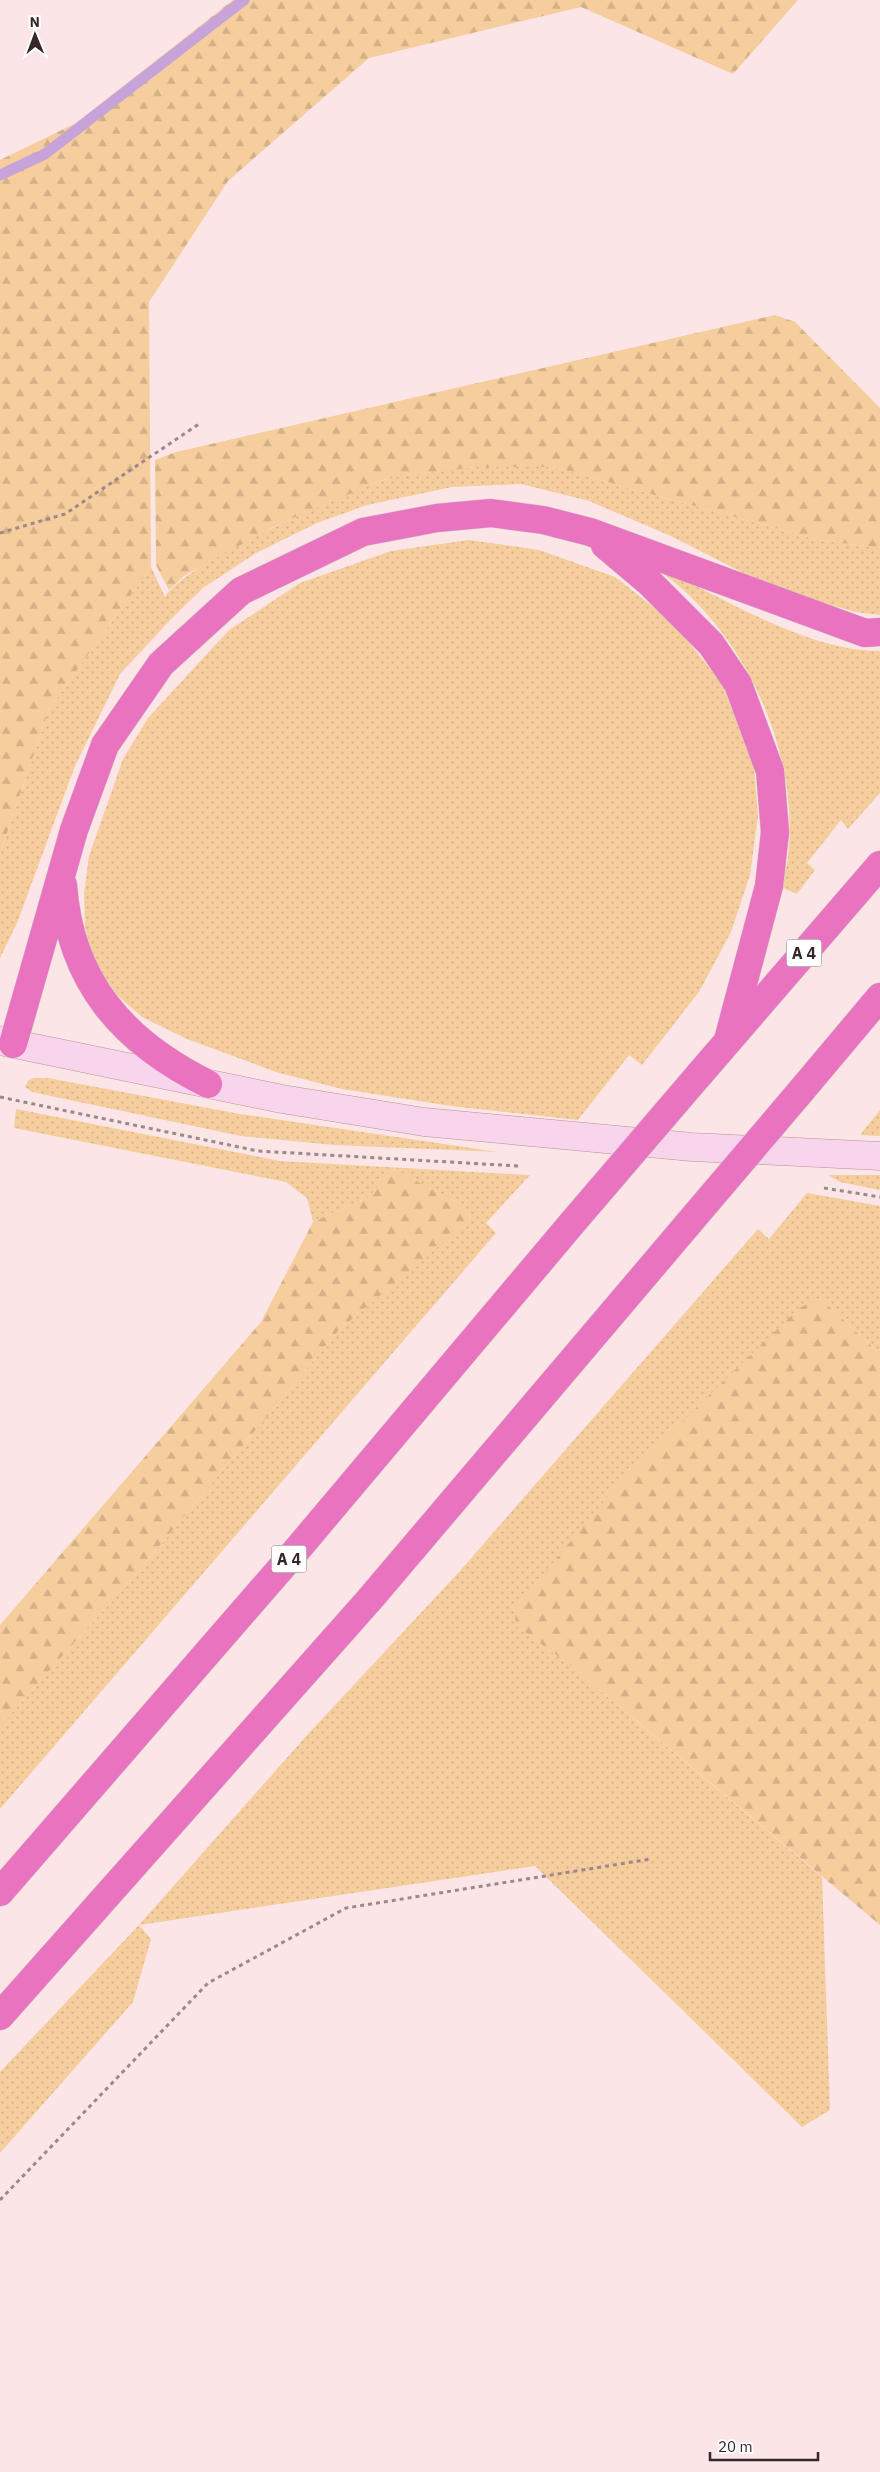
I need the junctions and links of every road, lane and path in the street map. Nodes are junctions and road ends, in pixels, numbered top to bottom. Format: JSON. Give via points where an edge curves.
{"nodes":[{"id":1,"x":199,"y":424,"type":"dead end"},
{"id":2,"x":590,"y":532,"type":"junction"},
{"id":3,"x":0,"y":533,"type":"edge"},
{"id":4,"x":880,"y":632,"type":"edge"},
{"id":5,"x":880,"y":865,"type":"edge"},
{"id":6,"x":62,"y":871,"type":"junction"},
{"id":7,"x":880,"y":997,"type":"edge"},
{"id":8,"x":728,"y":1040,"type":"junction"},
{"id":9,"x":6,"y":1042,"type":"edge"},
{"id":10,"x":208,"y":1084,"type":"junction"},
{"id":11,"x":880,"y":1156,"type":"edge"},
{"id":12,"x":651,"y":1860,"type":"dead end"},
{"id":13,"x":0,"y":1892,"type":"edge"},
{"id":14,"x":0,"y":2016,"type":"edge"},
{"id":15,"x":0,"y":2200,"type":"edge"}],
"edges":[{"from":1,"to":3,"type":"path","via":[[65,514]]},
{"from":2,"to":4,"type":"highway","via":[[864,632]]},
{"from":2,"to":6,"type":"highway","via":[[543,520],[491,513],[436,518],[363,532],[241,591],[161,664],[105,745]]},
{"from":2,"to":8,"type":"highway","via":[[650,583],[711,644],[738,684],[770,771],[775,832],[769,886]]},
{"from":5,"to":8,"type":"highway","number":"A 4"},
{"from":6,"to":9,"type":"highway"},
{"from":6,"to":10,"type":"highway","via":[[64,906],[71,937],[103,1003],[142,1044]]},
{"from":7,"to":14,"type":"highway","bridge":true,"via":[[370,1599]]},
{"from":8,"to":13,"type":"highway","number":"A 4","bridge":true,"via":[[295,1552]]},
{"from":9,"to":10,"type":"main road"},
{"from":10,"to":11,"type":"main road","via":[[424,1122],[692,1147]]},
{"from":12,"to":15,"type":"path","via":[[346,1908],[208,1983]]}]}
